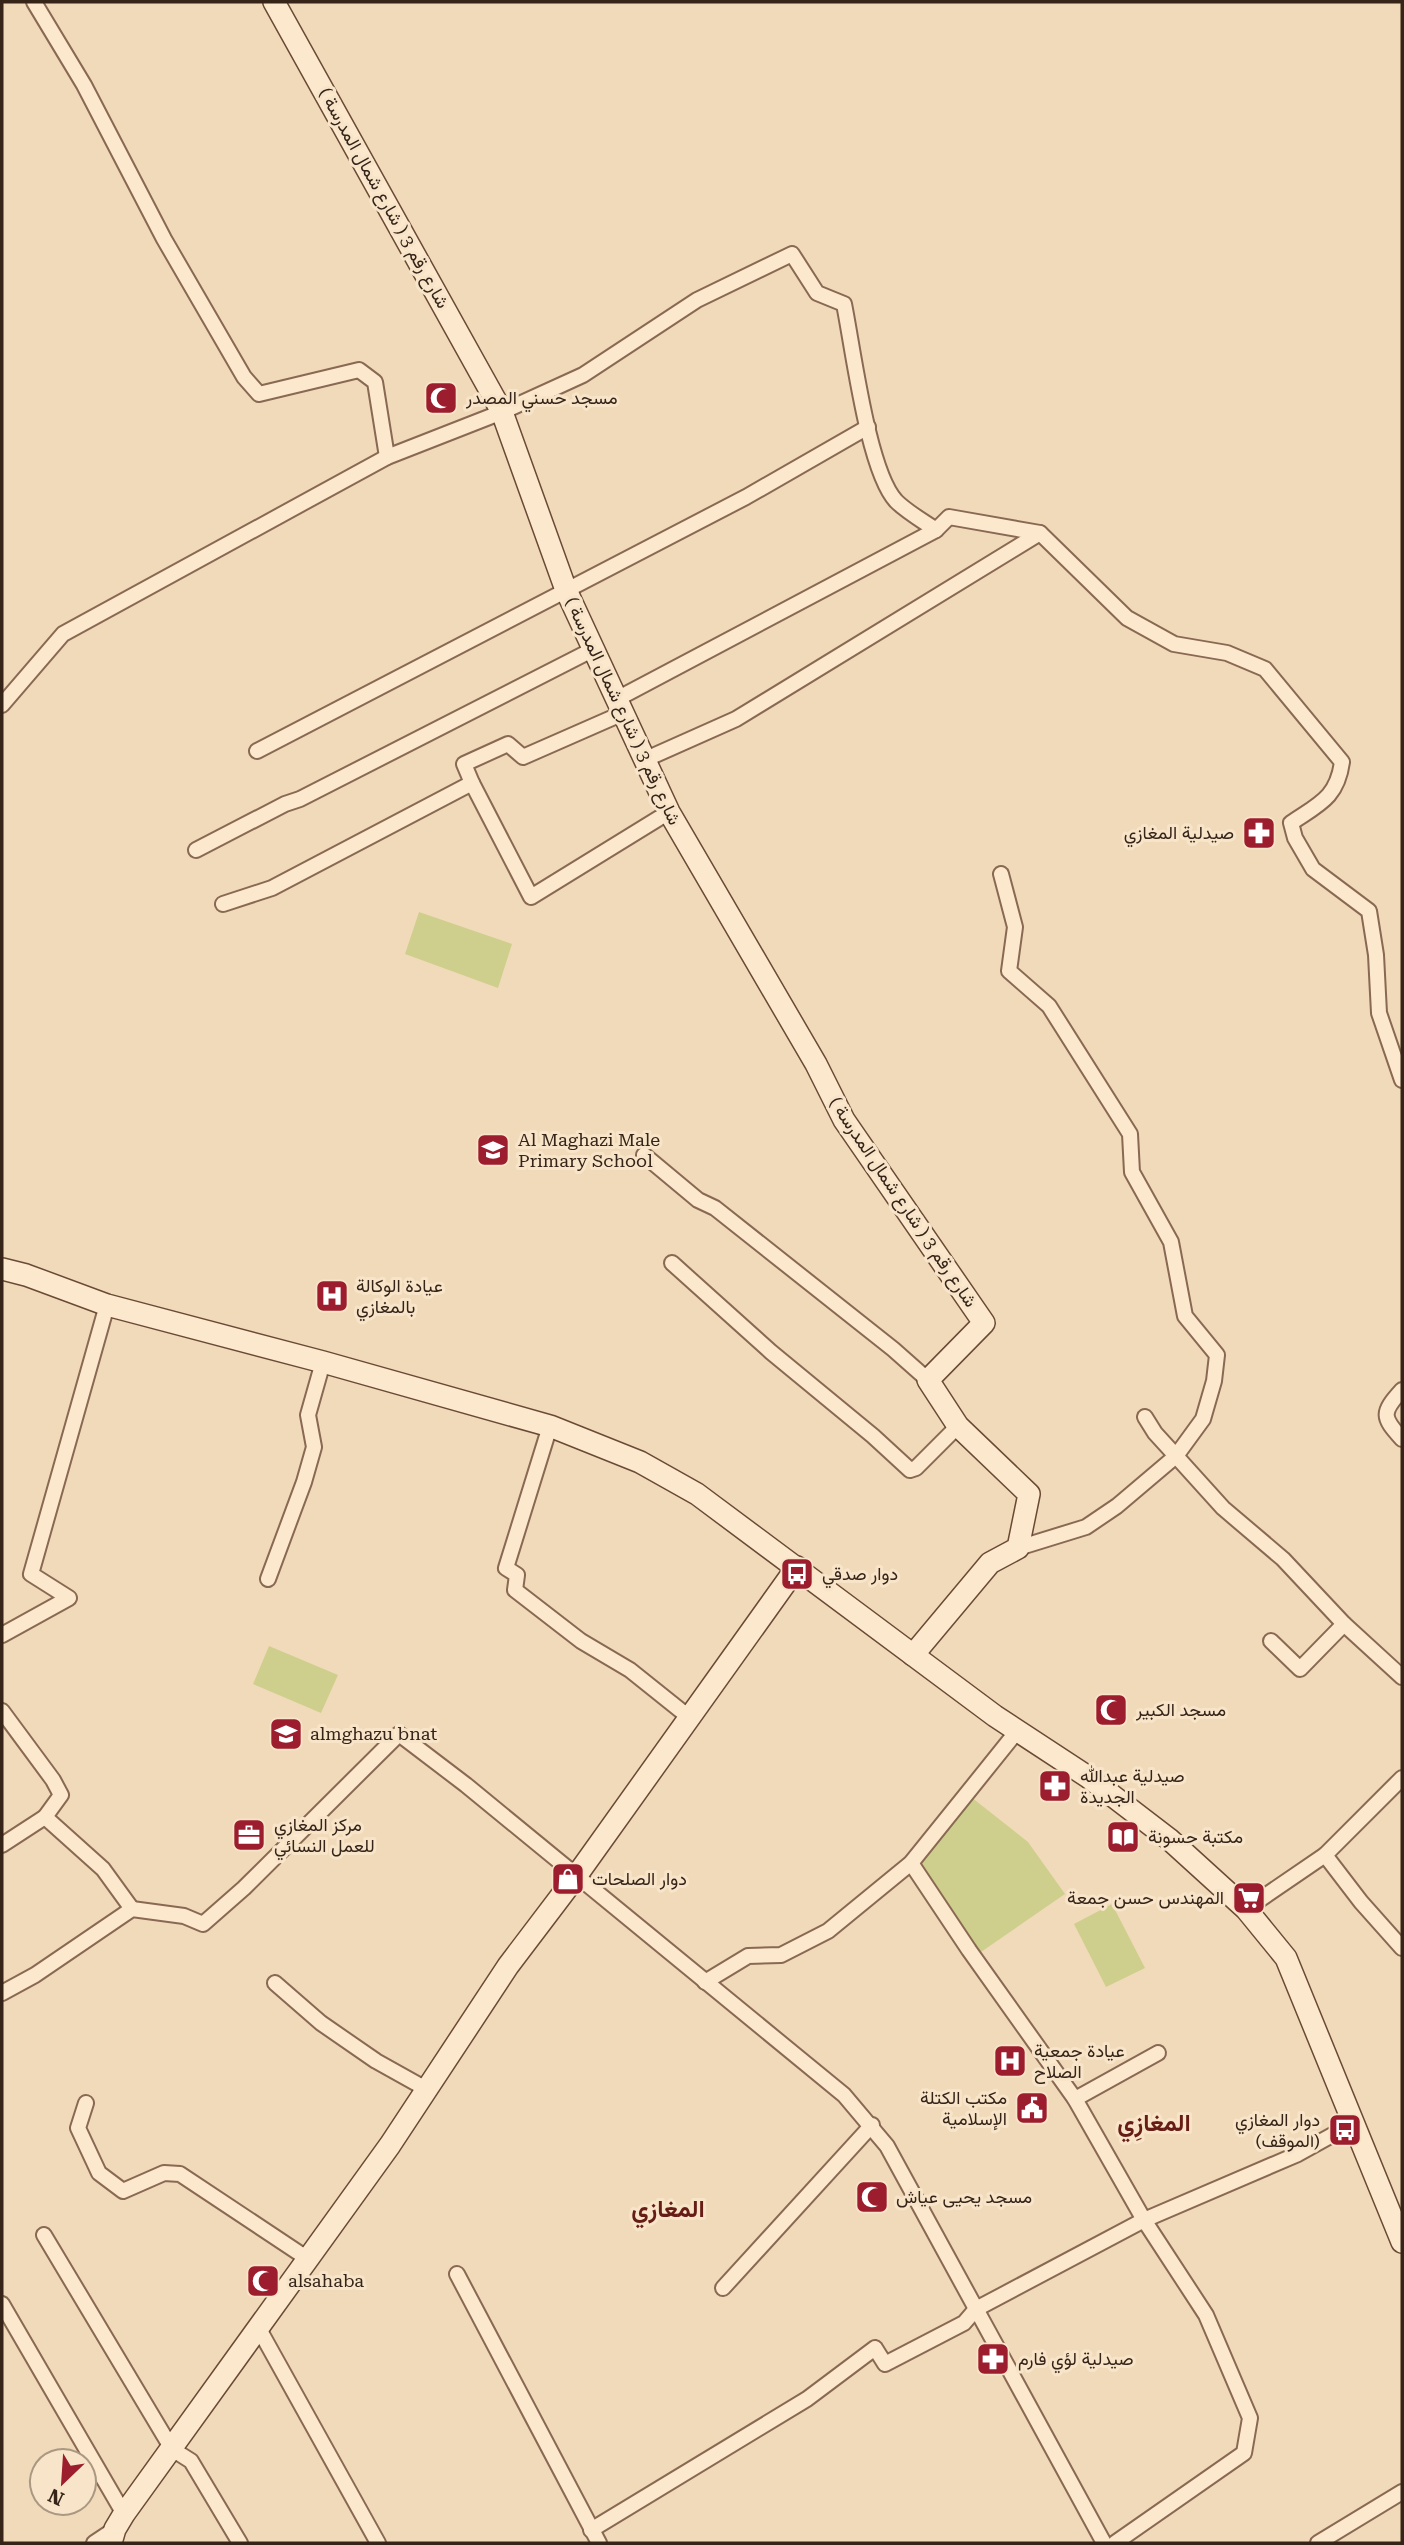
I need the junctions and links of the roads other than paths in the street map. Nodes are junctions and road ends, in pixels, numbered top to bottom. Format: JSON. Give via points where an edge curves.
{"nodes":[{"id":1,"x":34,"y":2,"type":"edge"},
{"id":2,"x":274,"y":2,"type":"edge"},
{"id":3,"x":502,"y":412,"type":"junction"},
{"id":4,"x":868,"y":427,"type":"junction"},
{"id":5,"x":387,"y":457,"type":"junction"},
{"id":6,"x":936,"y":530,"type":"junction"},
{"id":7,"x":1040,"y":533,"type":"junction"},
{"id":8,"x":566,"y":590,"type":"junction"},
{"id":9,"x":592,"y":650,"type":"junction"},
{"id":10,"x":2,"y":705,"type":"edge"},
{"id":11,"x":618,"y":707,"type":"junction"},
{"id":12,"x":257,"y":751,"type":"dead end"},
{"id":13,"x":644,"y":760,"type":"junction"},
{"id":14,"x":472,"y":783,"type":"junction"},
{"id":15,"x":669,"y":812,"type":"junction"},
{"id":16,"x":195,"y":850,"type":"dead end"},
{"id":17,"x":1001,"y":874,"type":"dead end"},
{"id":18,"x":223,"y":904,"type":"dead end"},
{"id":19,"x":1402,"y":1080,"type":"edge"},
{"id":20,"x":644,"y":1155,"type":"dead end"},
{"id":21,"x":672,"y":1263,"type":"dead end"},
{"id":22,"x":2,"y":1269,"type":"edge"},
{"id":23,"x":107,"y":1305,"type":"junction"},
{"id":24,"x":323,"y":1362,"type":"junction"},
{"id":25,"x":928,"y":1380,"type":"junction"},
{"id":26,"x":1402,"y":1390,"type":"edge"},
{"id":27,"x":1145,"y":1417,"type":"dead end"},
{"id":28,"x":550,"y":1426,"type":"junction"},
{"id":29,"x":958,"y":1426,"type":"junction"},
{"id":30,"x":1402,"y":1439,"type":"edge"},
{"id":31,"x":1176,"y":1456,"type":"junction"},
{"id":32,"x":1018,"y":1548,"type":"junction"},
{"id":33,"x":797,"y":1567,"type":"junction"},
{"id":34,"x":268,"y":1579,"type":"dead end"},
{"id":35,"x":1344,"y":1624,"type":"junction"},
{"id":36,"x":2,"y":1636,"type":"edge"},
{"id":37,"x":1271,"y":1641,"type":"dead end"},
{"id":38,"x":913,"y":1655,"type":"junction"},
{"id":39,"x":1402,"y":1677,"type":"edge"},
{"id":40,"x":2,"y":1710,"type":"edge"},
{"id":41,"x":690,"y":1718,"type":"junction"},
{"id":42,"x":1018,"y":1730,"type":"junction"},
{"id":43,"x":1402,"y":1778,"type":"edge"},
{"id":44,"x":45,"y":1817,"type":"junction"},
{"id":45,"x":2,"y":1845,"type":"edge"},
{"id":46,"x":1325,"y":1855,"type":"junction"},
{"id":47,"x":911,"y":1863,"type":"junction"},
{"id":48,"x":577,"y":1875,"type":"junction"},
{"id":49,"x":132,"y":1909,"type":"junction"},
{"id":50,"x":1246,"y":1909,"type":"junction"},
{"id":51,"x":1402,"y":1948,"type":"edge"},
{"id":52,"x":705,"y":1982,"type":"junction"},
{"id":53,"x":275,"y":1983,"type":"dead end"},
{"id":54,"x":2,"y":1993,"type":"edge"},
{"id":55,"x":1158,"y":2053,"type":"dead end"},
{"id":56,"x":428,"y":2090,"type":"junction"},
{"id":57,"x":1076,"y":2099,"type":"junction"},
{"id":58,"x":86,"y":2103,"type":"dead end"},
{"id":59,"x":1354,"y":2123,"type":"junction"},
{"id":60,"x":872,"y":2126,"type":"junction"},
{"id":61,"x":1144,"y":2220,"type":"junction"},
{"id":62,"x":44,"y":2235,"type":"dead end"},
{"id":63,"x":1402,"y":2242,"type":"edge"},
{"id":64,"x":308,"y":2259,"type":"junction"},
{"id":65,"x":457,"y":2274,"type":"dead end"},
{"id":66,"x":723,"y":2288,"type":"dead end"},
{"id":67,"x":2,"y":2304,"type":"edge"},
{"id":68,"x":976,"y":2309,"type":"junction"},
{"id":69,"x":259,"y":2329,"type":"junction"},
{"id":70,"x":172,"y":2449,"type":"junction"},
{"id":71,"x":1402,"y":2492,"type":"edge"},
{"id":72,"x":116,"y":2529,"type":"edge"},
{"id":73,"x":591,"y":2530,"type":"junction"},
{"id":74,"x":94,"y":2543,"type":"edge"},
{"id":75,"x":240,"y":2543,"type":"edge"},
{"id":76,"x":379,"y":2543,"type":"edge"},
{"id":77,"x":599,"y":2543,"type":"edge"},
{"id":78,"x":1104,"y":2543,"type":"edge"},
{"id":79,"x":1115,"y":2543,"type":"edge"},
{"id":80,"x":1318,"y":2543,"type":"edge"}],
"edges":[{"from":1,"to":5,"type":"street","via":[[244,377],[259,394],[359,370],[374,382]]},
{"from":2,"to":3,"type":"street","name":"شارع رقم 3 ( شارع شمال المدرسة )"},
{"from":3,"to":4,"type":"street","via":[[583,375],[697,300],[792,254],[817,293],[844,304]]},
{"from":3,"to":5,"type":"street"},
{"from":3,"to":8,"type":"street","name":"شارع رقم 3 ( شارع شمال المدرسة )"},
{"from":4,"to":6,"type":"street","via":[[880,470],[896,500]]},
{"from":4,"to":8,"type":"street","via":[[746,497]]},
{"from":5,"to":10,"type":"street","via":[[63,634]]},
{"from":6,"to":7,"type":"street","via":[[949,517]]},
{"from":6,"to":11,"type":"street"},
{"from":7,"to":13,"type":"street","via":[[736,719]]},
{"from":7,"to":19,"type":"street","via":[[1127,618],[1174,644],[1227,653],[1265,668],[1342,762],[1339,783],[1325,800],[1291,823],[1313,869],[1368,911],[1379,1013]]},
{"from":8,"to":9,"type":"street","name":"شارع رقم 3 ( شارع شمال المدرسة )"},
{"from":8,"to":12,"type":"street"},
{"from":9,"to":11,"type":"street","name":"شارع رقم 3 ( شارع شمال المدرسة )"},
{"from":9,"to":16,"type":"street"},
{"from":11,"to":13,"type":"street","name":"شارع رقم 3 ( شارع شمال المدرسة )"},
{"from":11,"to":14,"type":"street","via":[[523,757],[508,744],[464,764]]},
{"from":13,"to":15,"type":"street","name":"شارع رقم 3 ( شارع شمال المدرسة )"},
{"from":14,"to":15,"type":"street","via":[[531,897]]},
{"from":14,"to":18,"type":"street","via":[[272,888]]},
{"from":15,"to":25,"type":"street","name":"شارع رقم 3 ( شارع شمال المدرسة )","via":[[844,1120],[984,1323]]},
{"from":17,"to":31,"type":"street","via":[[1015,928],[1009,971],[1049,1006],[1130,1134],[1132,1172],[1171,1242],[1185,1316],[1217,1355],[1203,1419]]},
{"from":20,"to":25,"type":"street"},
{"from":21,"to":29,"type":"street","via":[[910,1470]]},
{"from":22,"to":23,"type":"street"},
{"from":23,"to":24,"type":"street"},
{"from":23,"to":36,"type":"street","via":[[31,1574],[69,1598]]},
{"from":24,"to":28,"type":"street"},
{"from":24,"to":34,"type":"street","via":[[308,1415],[314,1447]]},
{"from":25,"to":29,"type":"street"},
{"from":26,"to":30,"type":"street","via":[[1385,1416]]},
{"from":27,"to":31,"type":"street"},
{"from":28,"to":33,"type":"street","via":[[652,1468]]},
{"from":28,"to":41,"type":"street","via":[[506,1568],[517,1574],[515,1590],[581,1641],[631,1670]]},
{"from":29,"to":32,"type":"street","via":[[1029,1494]]},
{"from":31,"to":32,"type":"street","via":[[1086,1527]]},
{"from":31,"to":35,"type":"street","via":[[1223,1508],[1283,1559]]},
{"from":32,"to":38,"type":"street","via":[[990,1563]]},
{"from":33,"to":38,"type":"street"},
{"from":33,"to":41,"type":"street"},
{"from":35,"to":37,"type":"street","via":[[1300,1669]]},
{"from":35,"to":39,"type":"street"},
{"from":38,"to":42,"type":"street"},
{"from":40,"to":44,"type":"street","via":[[61,1795]]},
{"from":41,"to":48,"type":"street"},
{"from":42,"to":47,"type":"street"},
{"from":42,"to":50,"type":"street","via":[[1169,1839]]},
{"from":43,"to":46,"type":"street"},
{"from":44,"to":45,"type":"street"},
{"from":44,"to":49,"type":"street","via":[[103,1869]]},
{"from":46,"to":50,"type":"street"},
{"from":46,"to":51,"type":"street"},
{"from":47,"to":52,"type":"street","via":[[828,1931],[781,1955],[748,1956]]},
{"from":47,"to":57,"type":"street"},
{"from":48,"to":49,"type":"street","via":[[399,1734],[203,1924],[184,1916]]},
{"from":48,"to":52,"type":"street"},
{"from":48,"to":56,"type":"street","via":[[508,1966]]},
{"from":49,"to":54,"type":"street"},
{"from":50,"to":59,"type":"street","via":[[1286,1958]]},
{"from":52,"to":60,"type":"street","via":[[844,2095]]},
{"from":53,"to":56,"type":"street","via":[[321,2023]]},
{"from":55,"to":57,"type":"street"},
{"from":56,"to":64,"type":"street"},
{"from":57,"to":61,"type":"street"},
{"from":58,"to":64,"type":"street","via":[[78,2129],[99,2173],[123,2191],[164,2174],[180,2174]]},
{"from":59,"to":61,"type":"street","via":[[1298,2154]]},
{"from":59,"to":63,"type":"street"},
{"from":60,"to":66,"type":"street"},
{"from":60,"to":68,"type":"street"},
{"from":61,"to":68,"type":"street"},
{"from":61,"to":79,"type":"street","via":[[1206,2315],[1250,2418],[1244,2453]]},
{"from":62,"to":70,"type":"street"},
{"from":64,"to":69,"type":"street"},
{"from":65,"to":73,"type":"street"},
{"from":67,"to":72,"type":"street"},
{"from":68,"to":73,"type":"street","via":[[964,2323],[885,2364],[875,2348],[807,2399]]},
{"from":68,"to":78,"type":"street"},
{"from":69,"to":70,"type":"street"},
{"from":69,"to":76,"type":"street"},
{"from":70,"to":72,"type":"street"},
{"from":70,"to":75,"type":"street","via":[[191,2462]]},
{"from":71,"to":80,"type":"street"},
{"from":72,"to":74,"type":"street"},
{"from":73,"to":77,"type":"street"}]}
